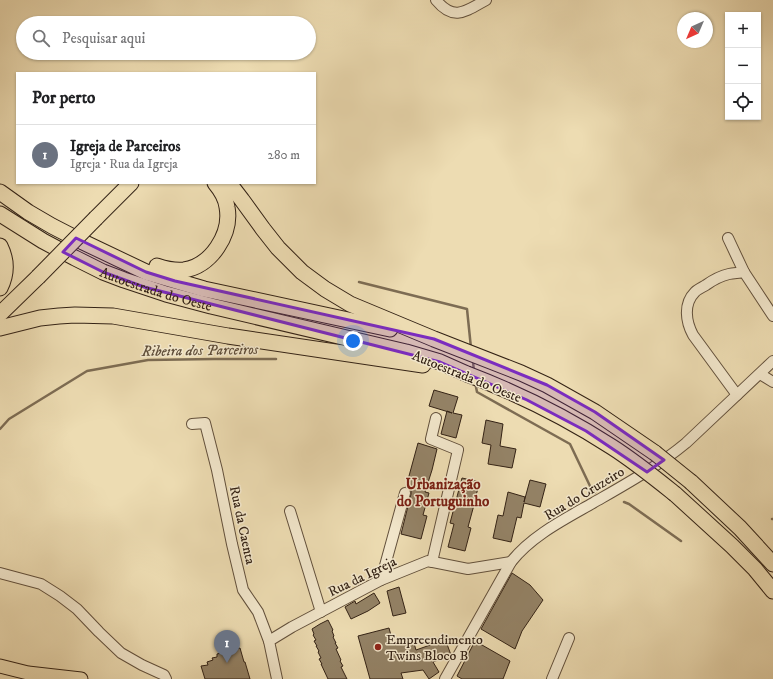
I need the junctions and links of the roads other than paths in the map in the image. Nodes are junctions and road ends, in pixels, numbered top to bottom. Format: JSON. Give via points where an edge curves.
{"nodes":[{"id":1,"x":436,"y":0,"type":"edge"},
{"id":2,"x":486,"y":0,"type":"edge"},
{"id":3,"x":117,"y":184,"type":"edge"},
{"id":4,"x":130,"y":184,"type":"edge"},
{"id":5,"x":216,"y":184,"type":"edge"},
{"id":6,"x":230,"y":184,"type":"edge"},
{"id":7,"x":0,"y":192,"type":"edge"},
{"id":8,"x":0,"y":214,"type":"edge"},
{"id":9,"x":92,"y":215,"type":"junction"},
{"id":10,"x":728,"y":238,"type":"dead end"},
{"id":11,"x":0,"y":246,"type":"edge"},
{"id":12,"x":123,"y":262,"type":"junction"},
{"id":13,"x":744,"y":272,"type":"junction"},
{"id":14,"x":35,"y":274,"type":"junction"},
{"id":15,"x":0,"y":288,"type":"edge"},
{"id":16,"x":0,"y":302,"type":"edge"},
{"id":17,"x":0,"y":314,"type":"edge"},
{"id":18,"x":773,"y":316,"type":"edge"},
{"id":19,"x":0,"y":328,"type":"edge"},
{"id":20,"x":434,"y":339,"type":"junction"},
{"id":21,"x":773,"y":361,"type":"edge"},
{"id":22,"x":427,"y":362,"type":"junction"},
{"id":23,"x":760,"y":374,"type":"junction"},
{"id":24,"x":773,"y":382,"type":"edge"},
{"id":25,"x":737,"y":395,"type":"junction"},
{"id":26,"x":436,"y":418,"type":"dead end"},
{"id":27,"x":192,"y":424,"type":"dead end"},
{"id":28,"x":405,"y":493,"type":"dead end"},
{"id":29,"x":290,"y":511,"type":"dead end"},
{"id":30,"x":432,"y":562,"type":"junction"},
{"id":31,"x":512,"y":562,"type":"junction"},
{"id":32,"x":773,"y":564,"type":"edge"},
{"id":33,"x":0,"y":573,"type":"edge"},
{"id":34,"x":381,"y":580,"type":"junction"},
{"id":35,"x":773,"y":591,"type":"edge"},
{"id":36,"x":321,"y":612,"type":"junction"},
{"id":37,"x":569,"y":638,"type":"dead end"},
{"id":38,"x":269,"y":641,"type":"junction"},
{"id":39,"x":0,"y":666,"type":"edge"},
{"id":40,"x":81,"y":679,"type":"edge"},
{"id":41,"x":166,"y":679,"type":"edge"},
{"id":42,"x":277,"y":679,"type":"edge"},
{"id":43,"x":445,"y":679,"type":"edge"},
{"id":44,"x":552,"y":679,"type":"edge"}],
"edges":[{"from":1,"to":2,"type":"street","via":[[446,10],[462,13]]},
{"from":3,"to":9,"type":"highway"},
{"from":4,"to":9,"type":"highway"},
{"from":5,"to":12,"type":"highway","via":[[223,195],[227,220],[222,240],[211,256],[185,270],[162,268],[132,259]]},
{"from":6,"to":20,"type":"highway","via":[[262,229],[302,272],[350,304]]},
{"from":7,"to":12,"type":"highway","via":[[52,226]]},
{"from":8,"to":22,"type":"highway","name":"Autoestrada do Oeste","via":[[75,258],[103,272],[144,287],[211,306],[366,342]]},
{"from":9,"to":14,"type":"highway"},
{"from":10,"to":13,"type":"street"},
{"from":11,"to":15,"type":"highway","via":[[5,261]]},
{"from":12,"to":20,"type":"highway","via":[[146,272],[204,289]]},
{"from":13,"to":18,"type":"street"},
{"from":13,"to":25,"type":"street","via":[[728,274],[695,292],[689,300],[686,318],[693,336]]},
{"from":14,"to":16,"type":"highway"},
{"from":14,"to":17,"type":"highway"},
{"from":19,"to":22,"type":"highway","via":[[40,318],[75,315],[113,316],[228,336]]},
{"from":20,"to":32,"type":"highway","name":"Autoestrada do Oeste","bridge":true,"via":[[547,385],[626,432],[692,482]]},
{"from":21,"to":23,"type":"street","name":"Rua do Cruzeiro"},
{"from":22,"to":35,"type":"highway","name":"Autoestrada do Oeste","bridge":true,"via":[[456,368],[527,400],[586,431],[632,461],[675,494],[732,546]]},
{"from":23,"to":24,"type":"street"},
{"from":23,"to":25,"type":"street","name":"Rua do Cruzeiro"},
{"from":25,"to":31,"type":"street","name":"Rua do Cruzeiro","via":[[667,458],[560,522],[531,542]]},
{"from":26,"to":30,"type":"street","via":[[431,439],[458,450]]},
{"from":27,"to":38,"type":"street","name":"Rua da Caenta","via":[[205,423],[243,590],[258,612]]},
{"from":28,"to":34,"type":"street"},
{"from":29,"to":36,"type":"street"},
{"from":30,"to":31,"type":"street","name":"Rua da Igreja","via":[[468,569]]},
{"from":30,"to":34,"type":"street","name":"Rua da Igreja","via":[[428,561]]},
{"from":31,"to":43,"type":"street","name":"Rua do Cruzeiro"},
{"from":33,"to":41,"type":"street","via":[[41,584],[60,596],[78,609],[121,653],[164,675]]},
{"from":34,"to":36,"type":"street","name":"Rua da Igreja"},
{"from":36,"to":38,"type":"street","name":"Rua da Igreja"},
{"from":37,"to":44,"type":"street"},
{"from":38,"to":42,"type":"street"},
{"from":39,"to":40,"type":"main road","via":[[28,673]]}]}
